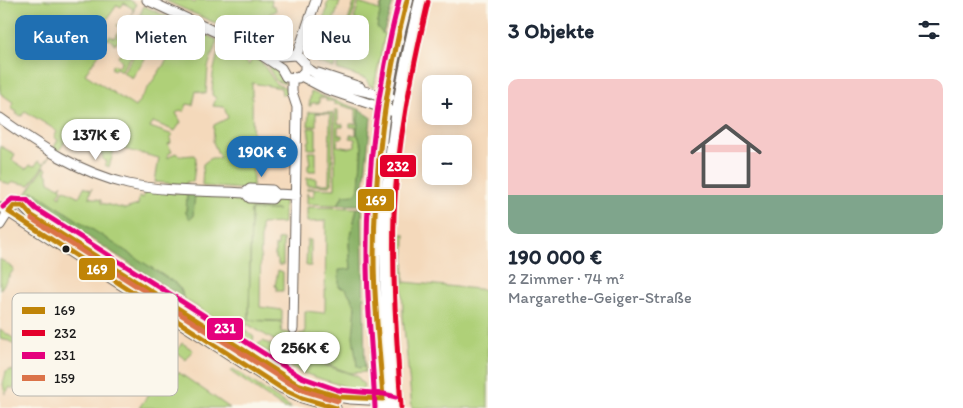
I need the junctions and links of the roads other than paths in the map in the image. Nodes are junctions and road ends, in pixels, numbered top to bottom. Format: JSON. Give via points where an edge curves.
{"nodes":[{"id":1,"x":147,"y":0,"type":"edge"},
{"id":2,"x":316,"y":0,"type":"edge"},
{"id":3,"x":407,"y":0,"type":"edge"},
{"id":4,"x":421,"y":0,"type":"edge"},
{"id":5,"x":215,"y":32,"type":"edge"},
{"id":6,"x":297,"y":55,"type":"junction"},
{"id":7,"x":293,"y":56,"type":"edge"},
{"id":8,"x":268,"y":60,"type":"edge"},
{"id":9,"x":284,"y":60,"type":"edge"},
{"id":10,"x":306,"y":67,"type":"junction"},
{"id":11,"x":280,"y":68,"type":"junction"},
{"id":12,"x":296,"y":78,"type":"junction"},
{"id":13,"x":393,"y":104,"type":"junction"},
{"id":14,"x":0,"y":118,"type":"edge"},
{"id":15,"x":296,"y":195,"type":"junction"},
{"id":16,"x":0,"y":207,"type":"edge"},
{"id":17,"x":9,"y":212,"type":"junction"},
{"id":18,"x":0,"y":225,"type":"edge"},
{"id":19,"x":133,"y":293,"type":"edge"},
{"id":20,"x":153,"y":293,"type":"edge"},
{"id":21,"x":178,"y":309,"type":"edge"},
{"id":22,"x":178,"y":322,"type":"edge"},
{"id":23,"x":293,"y":329,"type":"dead end"},
{"id":24,"x":234,"y":345,"type":"junction"},
{"id":25,"x":225,"y":353,"type":"junction"},
{"id":26,"x":388,"y":406,"type":"edge"},
{"id":27,"x":336,"y":408,"type":"edge"}],
"edges":[{"from":1,"to":5,"type":"street"},
{"from":2,"to":6,"type":"street"},
{"from":3,"to":13,"type":"main road","via":[[399,31]]},
{"from":4,"to":13,"type":"main road"},
{"from":6,"to":7,"type":"street"},
{"from":6,"to":10,"type":"street"},
{"from":8,"to":11,"type":"street"},
{"from":9,"to":11,"type":"street"},
{"from":10,"to":12,"type":"street"},
{"from":10,"to":13,"type":"street"},
{"from":11,"to":12,"type":"street","via":[[283,74]]},
{"from":12,"to":13,"type":"street","via":[[326,89]]},
{"from":12,"to":15,"type":"street","via":[[292,92],[297,106]]},
{"from":13,"to":26,"type":"main road","via":[[377,196],[374,260]]},
{"from":14,"to":15,"type":"street","via":[[59,157],[105,178],[141,186],[245,193],[250,189],[272,190],[276,194]]},
{"from":15,"to":23,"type":"street"},
{"from":16,"to":17,"type":"street"},
{"from":17,"to":18,"type":"street"},
{"from":17,"to":19,"type":"street"},
{"from":17,"to":20,"type":"street","via":[[14,206],[23,206],[31,215]]},
{"from":21,"to":24,"type":"street"},
{"from":22,"to":25,"type":"street"},
{"from":24,"to":25,"type":"street"},
{"from":24,"to":26,"type":"street","via":[[304,387],[325,395]]},
{"from":25,"to":27,"type":"street","via":[[292,394]]}]}
